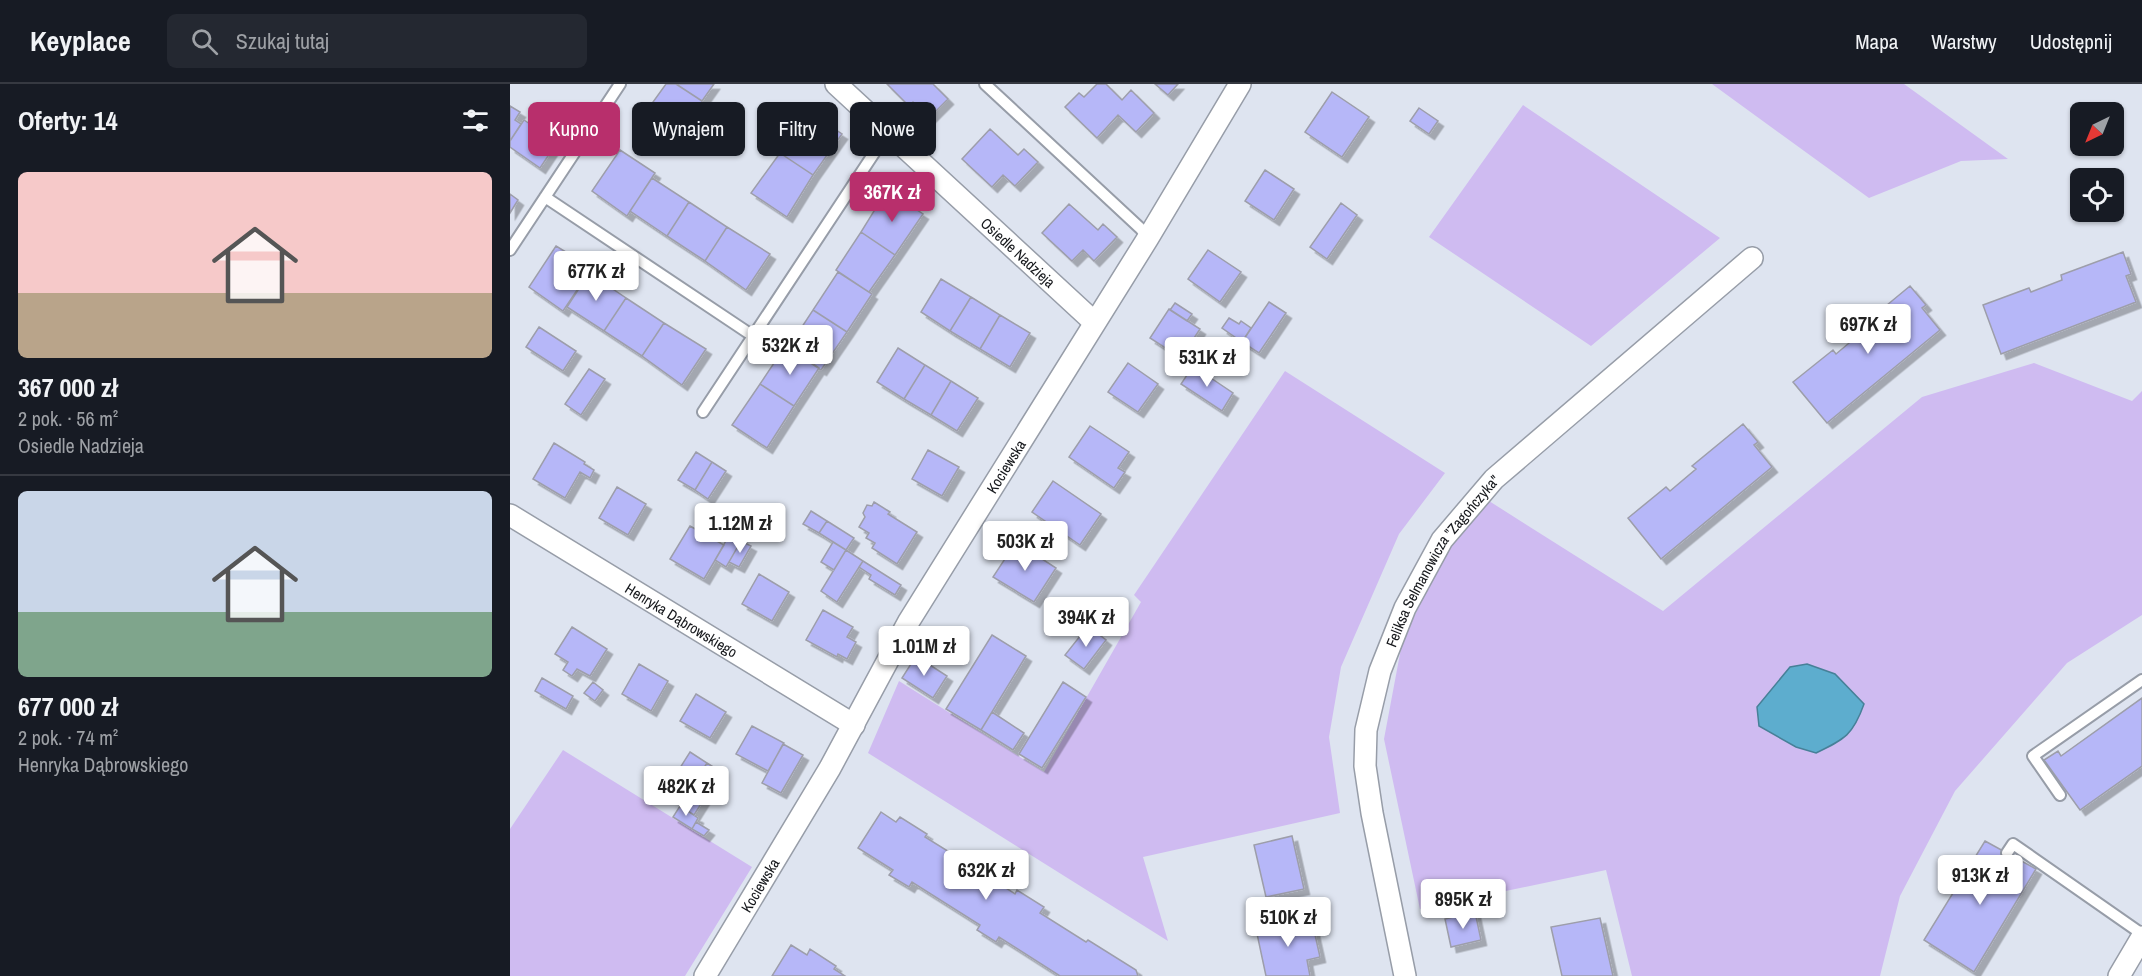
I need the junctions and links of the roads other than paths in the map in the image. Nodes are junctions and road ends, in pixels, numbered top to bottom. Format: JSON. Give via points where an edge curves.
{"nodes":[{"id":1,"x":620,"y":84,"type":"edge"},
{"id":2,"x":836,"y":84,"type":"edge"},
{"id":3,"x":985,"y":84,"type":"edge"},
{"id":4,"x":1240,"y":84,"type":"edge"},
{"id":5,"x":856,"y":102,"type":"edge"},
{"id":6,"x":872,"y":156,"type":"edge"},
{"id":7,"x":914,"y":156,"type":"edge"},
{"id":8,"x":545,"y":197,"type":"junction"},
{"id":9,"x":1148,"y":238,"type":"junction"},
{"id":10,"x":510,"y":250,"type":"edge"},
{"id":11,"x":1752,"y":258,"type":"dead end"},
{"id":12,"x":1094,"y":322,"type":"junction"},
{"id":13,"x":753,"y":336,"type":"junction"},
{"id":14,"x":702,"y":412,"type":"dead end"},
{"id":15,"x":510,"y":515,"type":"edge"},
{"id":16,"x":2142,"y":680,"type":"edge"},
{"id":17,"x":854,"y":725,"type":"junction"},
{"id":18,"x":2060,"y":795,"type":"dead end"},
{"id":19,"x":2007,"y":853,"type":"dead end"},
{"id":20,"x":2142,"y":936,"type":"edge"},
{"id":21,"x":705,"y":976,"type":"edge"},
{"id":22,"x":1405,"y":976,"type":"edge"},
{"id":23,"x":2119,"y":976,"type":"edge"}],
"edges":[{"from":1,"to":8,"type":"lane"},
{"from":2,"to":5,"type":"street","name":"Osiedle Nadzieja"},
{"from":3,"to":9,"type":"lane"},
{"from":4,"to":9,"type":"street","name":"Kociewska"},
{"from":6,"to":13,"type":"lane"},
{"from":7,"to":12,"type":"street","name":"Osiedle Nadzieja"},
{"from":8,"to":10,"type":"lane"},
{"from":8,"to":13,"type":"lane"},
{"from":9,"to":12,"type":"street","name":"Kociewska"},
{"from":11,"to":22,"type":"street","name":"Feliksa Selmanowicza \"Zagończyka\"","via":[[1494,478],[1442,540],[1405,608],[1380,671],[1366,730],[1365,766]]},
{"from":12,"to":17,"type":"street","name":"Kociewska","via":[[909,621]]},
{"from":13,"to":14,"type":"lane"},
{"from":15,"to":17,"type":"street","name":"Henryka Dąbrowskiego"},
{"from":16,"to":18,"type":"lane","via":[[2034,756]]},
{"from":17,"to":21,"type":"street","name":"Kociewska"},
{"from":19,"to":20,"type":"lane","via":[[2013,844]]},
{"from":20,"to":23,"type":"street"}]}
